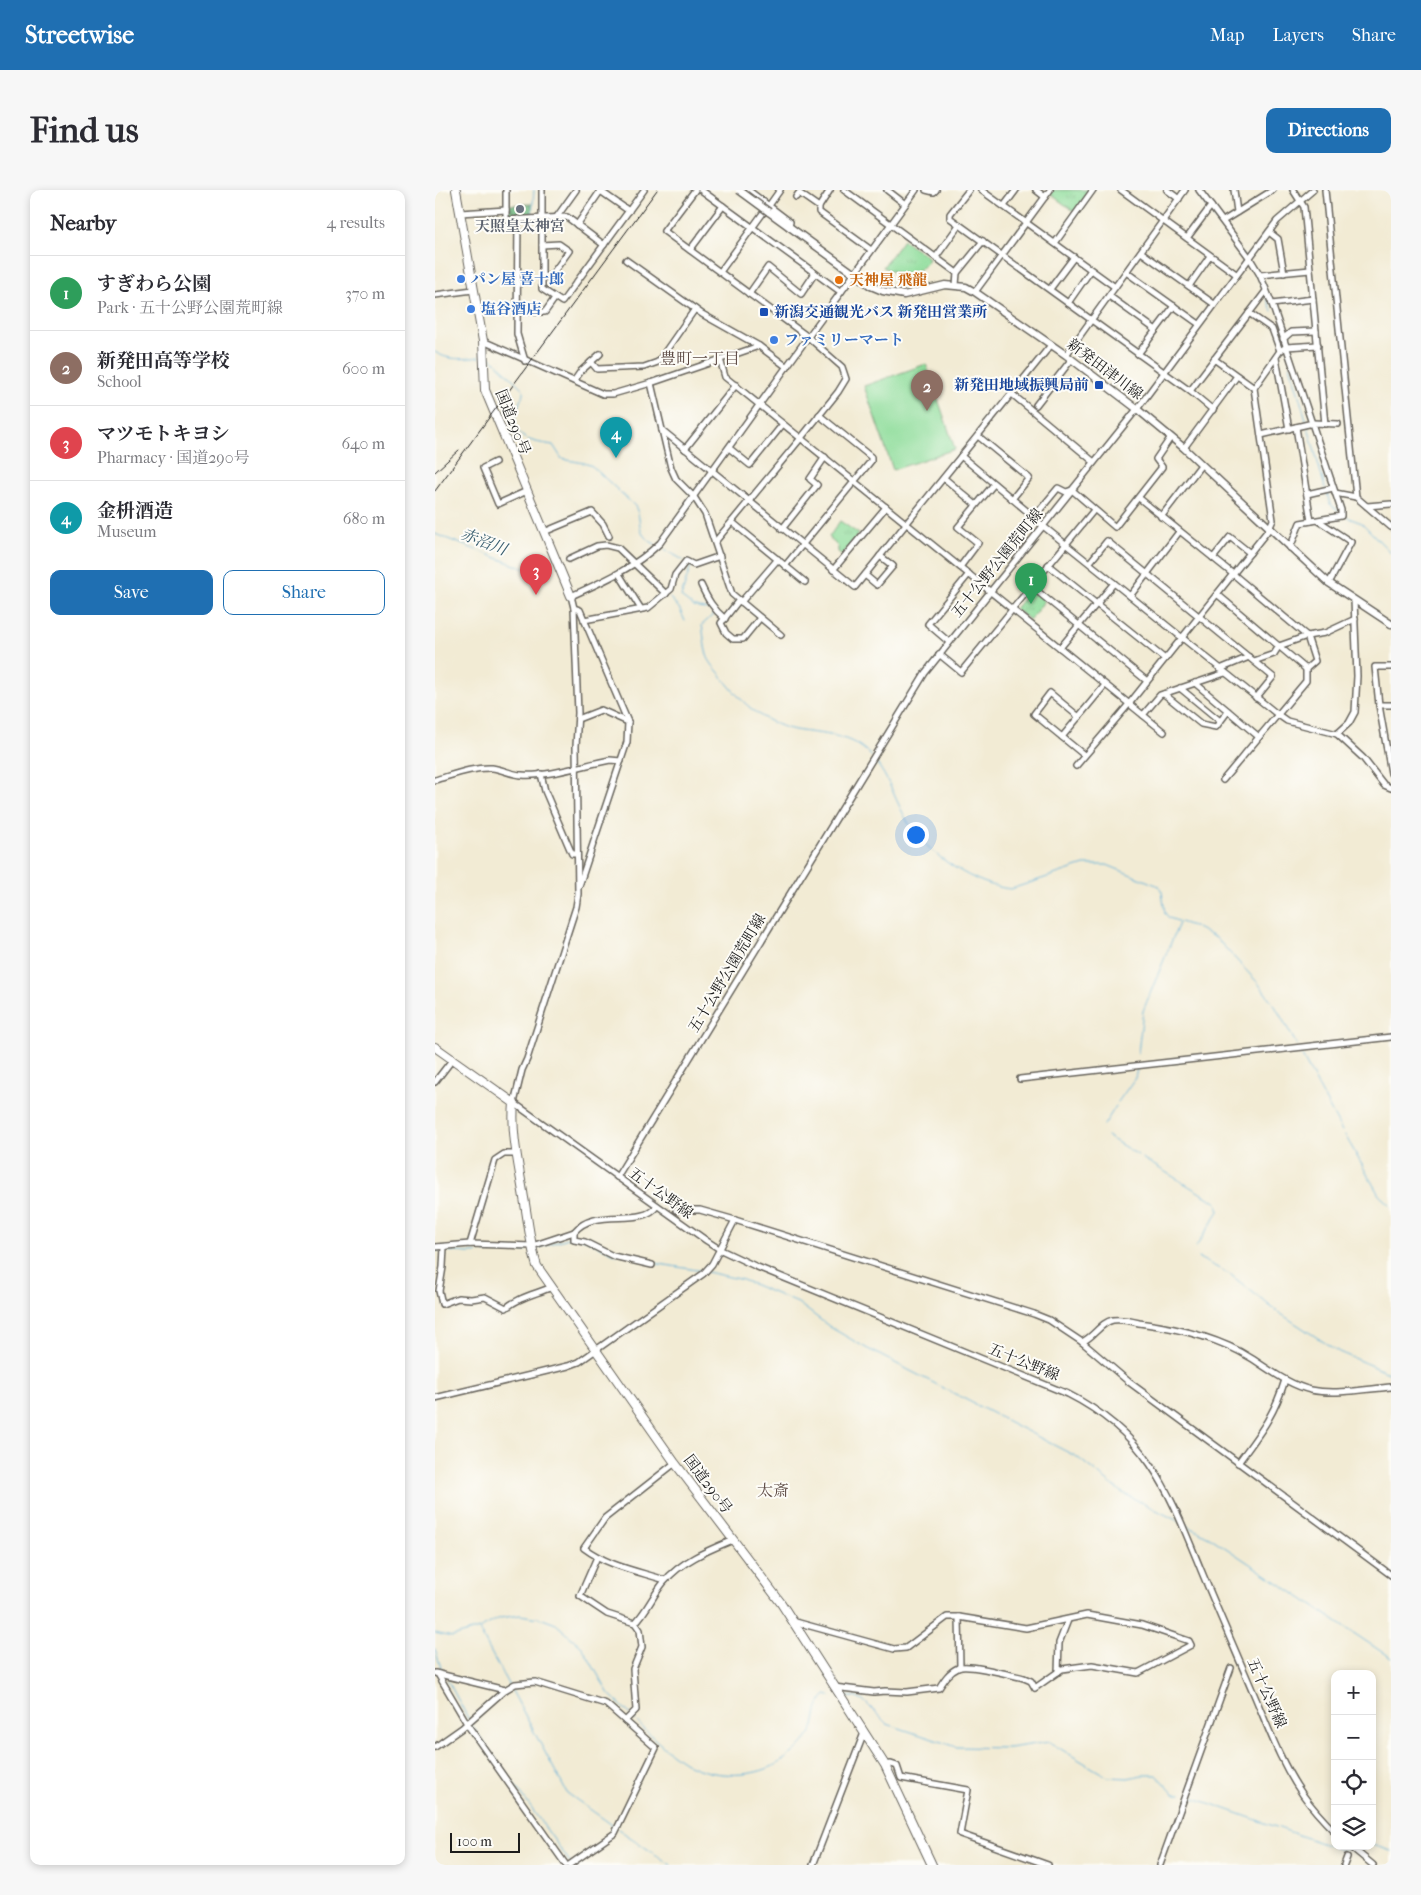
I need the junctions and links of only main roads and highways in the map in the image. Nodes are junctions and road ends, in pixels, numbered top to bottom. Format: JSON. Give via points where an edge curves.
{"nodes":[{"id":1,"x":455,"y":190,"type":"edge"},
{"id":2,"x":739,"y":190,"type":"edge"},
{"id":3,"x":571,"y":596,"type":"road end"},
{"id":4,"x":1391,"y":624,"type":"edge"},
{"id":5,"x":435,"y":1047,"type":"edge"},
{"id":6,"x":932,"y":1865,"type":"edge"}],
"edges":[{"from":1,"to":3,"type":"highway","name":"国道290号","via":[[483,341],[485,390]]},
{"from":2,"to":4,"type":"main road","name":"新発田津川線","bridge":true,"via":[[877,289],[904,295],[936,286],[956,285],[975,292],[1137,409],[1184,448],[1329,583]]},
{"from":5,"to":6,"type":"highway","name":"国道290号","via":[[514,1103],[517,1154],[537,1266],[675,1463],[781,1603],[885,1765]]}]}
